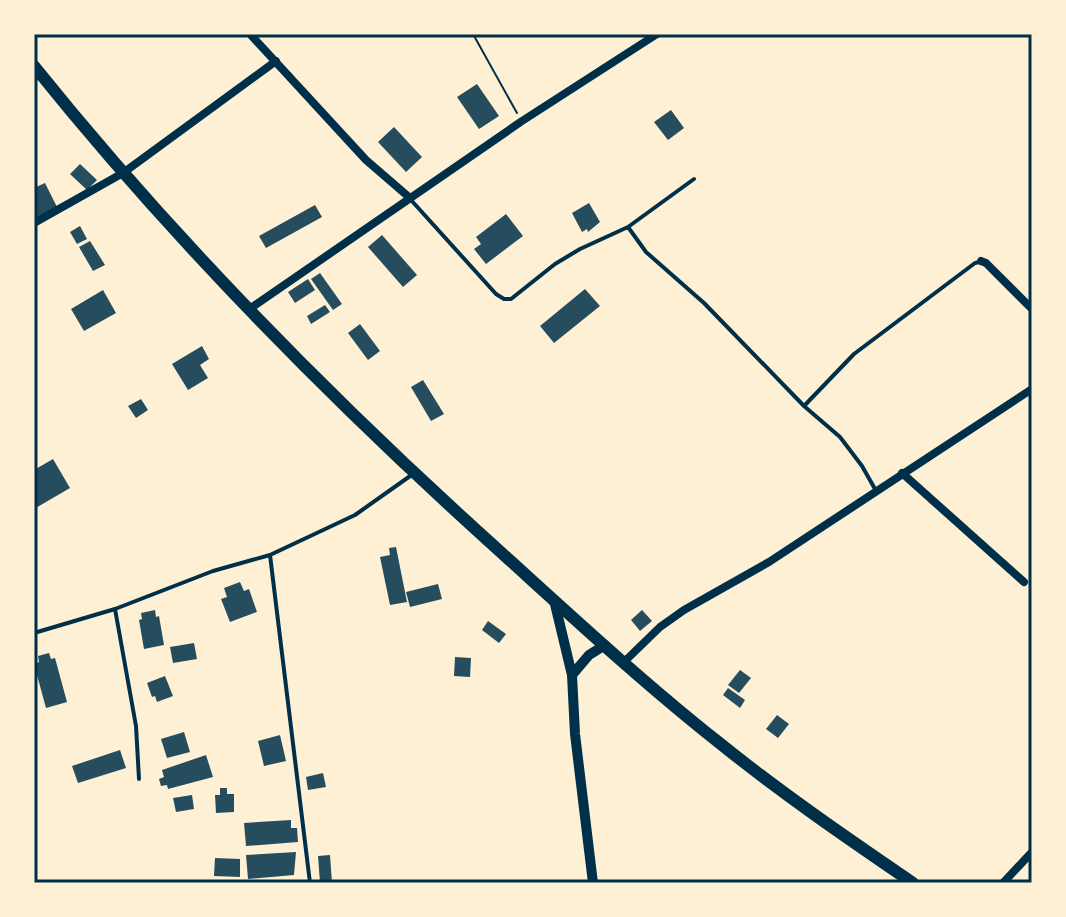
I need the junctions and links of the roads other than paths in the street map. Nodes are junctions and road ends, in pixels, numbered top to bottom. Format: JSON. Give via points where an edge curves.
{"nodes":[{"id":1,"x":250,"y":34,"type":"edge"},
{"id":2,"x":657,"y":34,"type":"edge"},
{"id":3,"x":276,"y":61,"type":"junction"},
{"id":4,"x":34,"y":66,"type":"edge"},
{"id":5,"x":123,"y":173,"type":"junction"},
{"id":6,"x":694,"y":179,"type":"dead end"},
{"id":7,"x":410,"y":198,"type":"junction"},
{"id":8,"x":34,"y":223,"type":"edge"},
{"id":9,"x":628,"y":227,"type":"junction"},
{"id":10,"x":981,"y":261,"type":"joint"},
{"id":11,"x":1032,"y":309,"type":"edge"},
{"id":12,"x":248,"y":310,"type":"junction"},
{"id":13,"x":1032,"y":389,"type":"edge"},
{"id":14,"x":804,"y":406,"type":"junction"},
{"id":15,"x":414,"y":473,"type":"junction"},
{"id":16,"x":902,"y":473,"type":"junction"},
{"id":17,"x":875,"y":490,"type":"junction"},
{"id":18,"x":270,"y":555,"type":"junction"},
{"id":19,"x":1024,"y":582,"type":"dead end"},
{"id":20,"x":554,"y":600,"type":"junction"},
{"id":21,"x":115,"y":609,"type":"junction"},
{"id":22,"x":34,"y":633,"type":"edge"},
{"id":23,"x":605,"y":645,"type":"junction"},
{"id":24,"x":624,"y":662,"type":"junction"},
{"id":25,"x":572,"y":675,"type":"junction"},
{"id":26,"x":139,"y":779,"type":"dead end"},
{"id":27,"x":1032,"y":852,"type":"edge"},
{"id":28,"x":310,"y":883,"type":"edge"},
{"id":29,"x":593,"y":883,"type":"edge"},
{"id":30,"x":913,"y":883,"type":"edge"},
{"id":31,"x":1003,"y":883,"type":"edge"}],
"edges":[{"from":1,"to":3,"type":"street"},
{"from":2,"to":7,"type":"street"},
{"from":3,"to":5,"type":"street"},
{"from":3,"to":7,"type":"street","via":[[366,160]]},
{"from":4,"to":5,"type":"main road"},
{"from":5,"to":8,"type":"street"},
{"from":5,"to":12,"type":"main road"},
{"from":6,"to":9,"type":"lane"},
{"from":7,"to":9,"type":"lane","via":[[504,299],[580,249]]},
{"from":7,"to":12,"type":"street"},
{"from":9,"to":14,"type":"lane","via":[[646,252]]},
{"from":10,"to":11,"type":"street"},
{"from":10,"to":14,"type":"lane","via":[[854,354]]},
{"from":12,"to":15,"type":"main road"},
{"from":13,"to":16,"type":"street"},
{"from":14,"to":17,"type":"lane","via":[[840,437]]},
{"from":15,"to":18,"type":"lane","via":[[355,515]]},
{"from":15,"to":20,"type":"main road"},
{"from":16,"to":17,"type":"street"},
{"from":16,"to":19,"type":"street"},
{"from":17,"to":24,"type":"street","via":[[769,562],[684,610]]},
{"from":18,"to":21,"type":"lane"},
{"from":18,"to":28,"type":"lane"},
{"from":20,"to":23,"type":"main road"},
{"from":20,"to":25,"type":"street"},
{"from":21,"to":22,"type":"lane"},
{"from":21,"to":26,"type":"lane","via":[[136,726]]},
{"from":23,"to":24,"type":"main road"},
{"from":23,"to":25,"type":"street"},
{"from":24,"to":30,"type":"main road","via":[[717,741]]},
{"from":25,"to":29,"type":"street"},
{"from":27,"to":31,"type":"street"}]}
